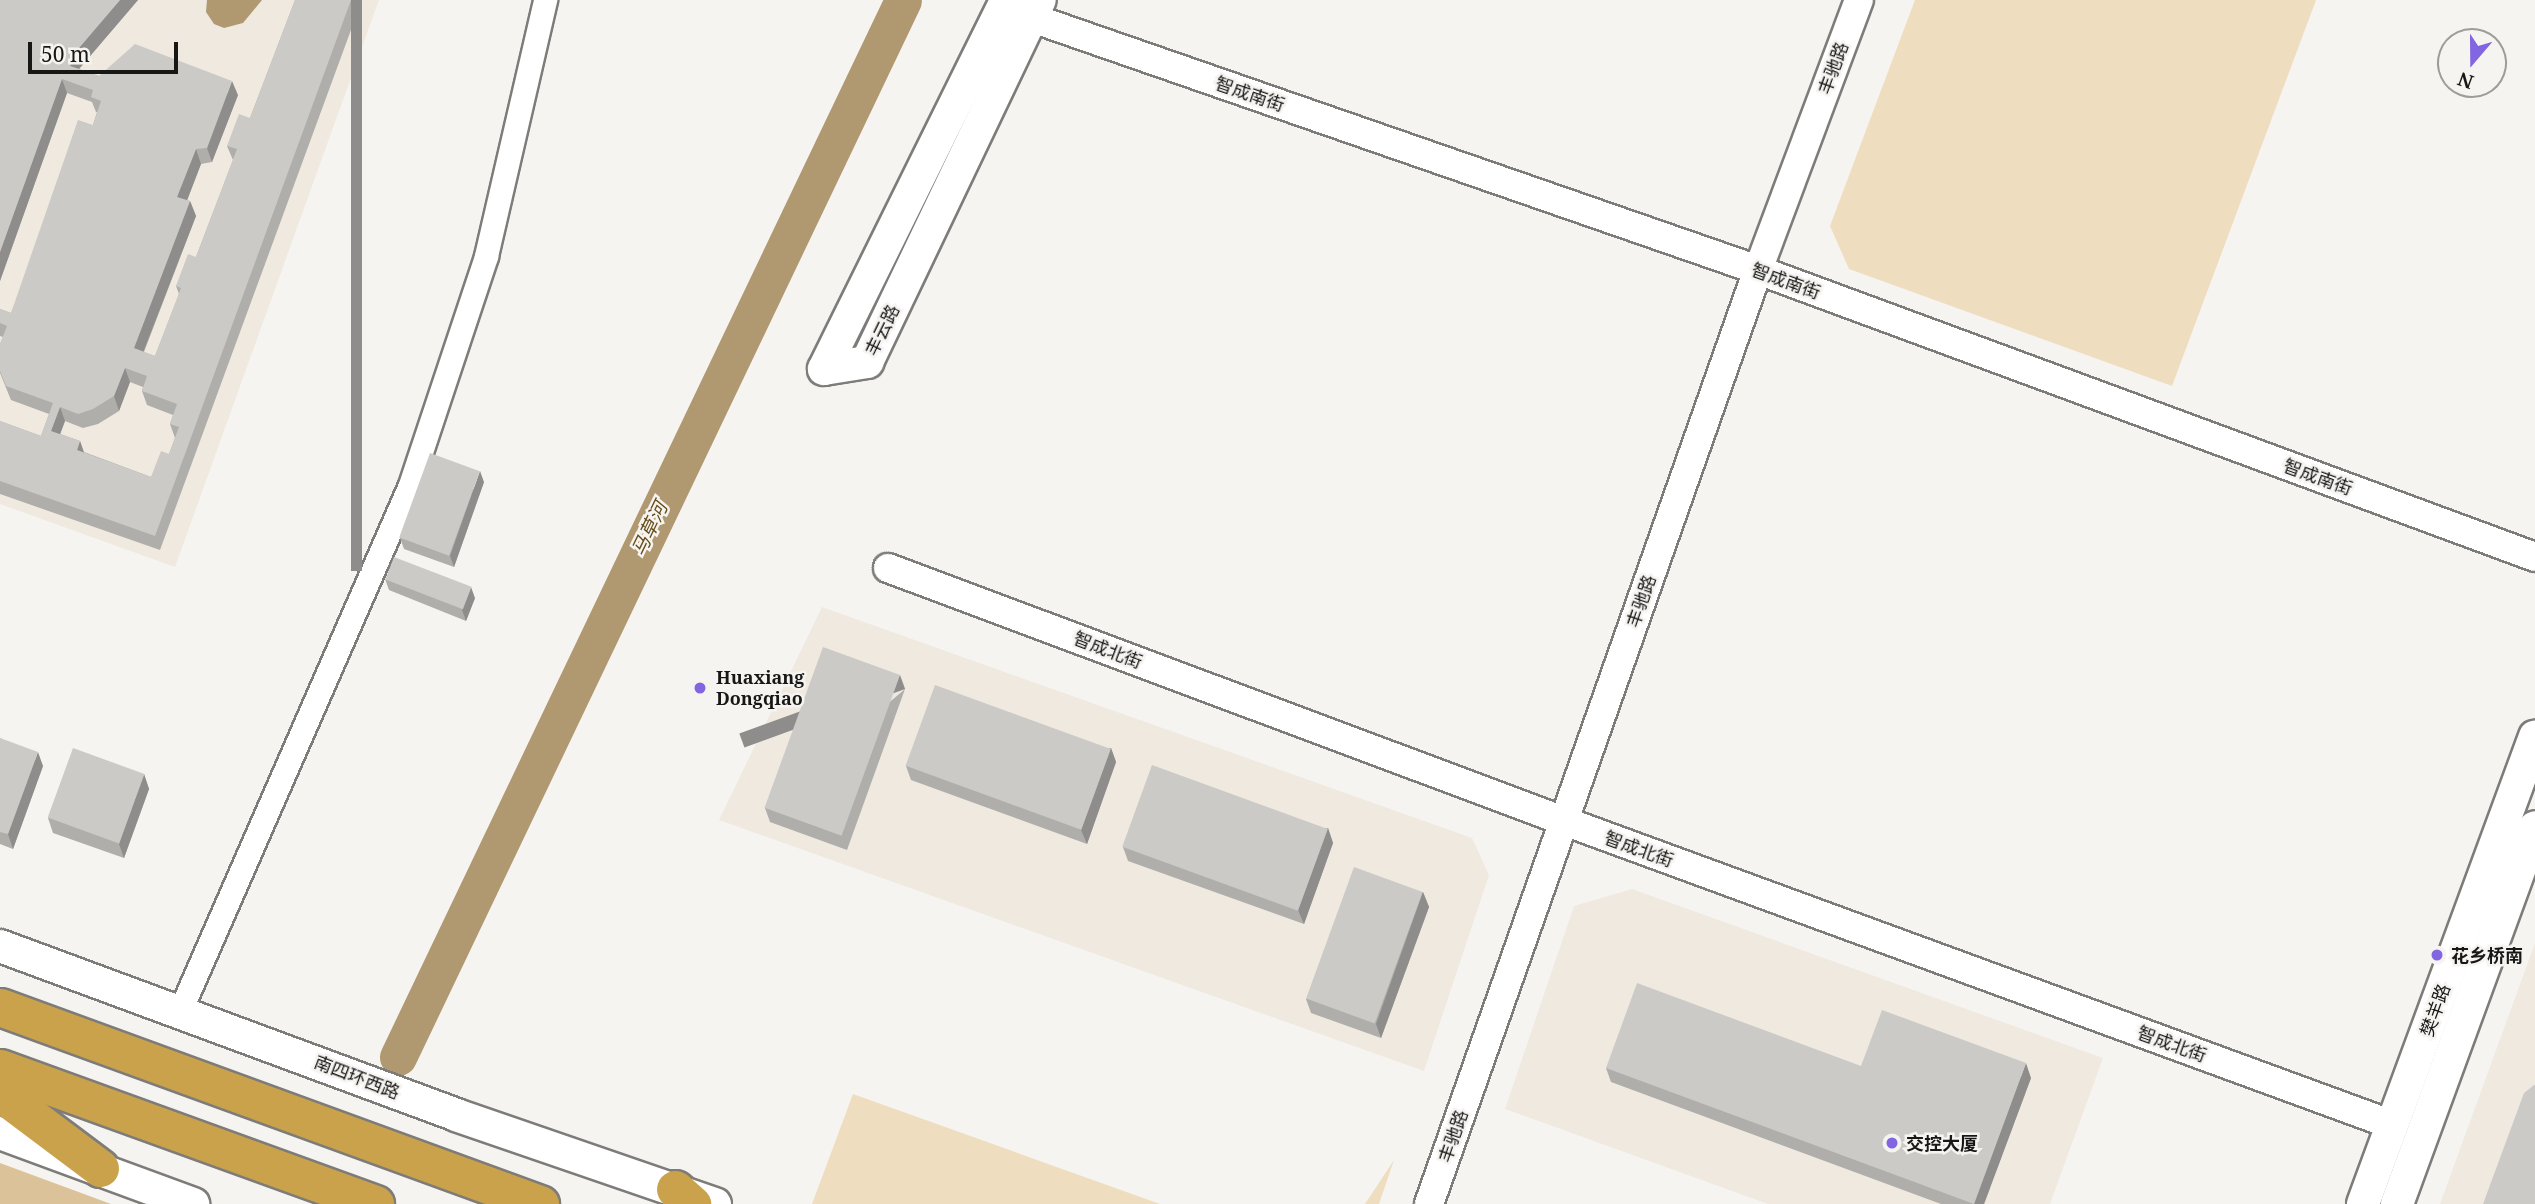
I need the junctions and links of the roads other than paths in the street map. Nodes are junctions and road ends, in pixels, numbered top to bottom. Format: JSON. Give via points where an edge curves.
{"nodes":[{"id":1,"x":545,"y":0,"type":"edge"},
{"id":2,"x":1006,"y":0,"type":"edge"},
{"id":3,"x":1859,"y":0,"type":"edge"},
{"id":4,"x":1036,"y":9,"type":"edge"},
{"id":5,"x":1758,"y":270,"type":"junction"},
{"id":6,"x":2535,"y":557,"type":"edge"},
{"id":7,"x":888,"y":568,"type":"dead end"},
{"id":8,"x":2535,"y":737,"type":"edge"},
{"id":9,"x":1564,"y":821,"type":"junction"},
{"id":10,"x":2535,"y":827,"type":"edge"},
{"id":11,"x":0,"y":946,"type":"edge"},
{"id":12,"x":0,"y":1007,"type":"edge"},
{"id":13,"x":180,"y":1011,"type":"junction"},
{"id":14,"x":0,"y":1068,"type":"edge"},
{"id":15,"x":0,"y":1093,"type":"edge"},
{"id":16,"x":2393,"y":1125,"type":"junction"},
{"id":17,"x":0,"y":1133,"type":"edge"},
{"id":18,"x":100,"y":1168,"type":"junction"},
{"id":19,"x":684,"y":1197,"type":"edge"},
{"id":20,"x":193,"y":1204,"type":"edge"},
{"id":21,"x":375,"y":1204,"type":"edge"},
{"id":22,"x":540,"y":1204,"type":"edge"},
{"id":23,"x":715,"y":1204,"type":"edge"},
{"id":24,"x":1429,"y":1204,"type":"edge"},
{"id":25,"x":2364,"y":1204,"type":"edge"},
{"id":26,"x":2396,"y":1204,"type":"edge"}],
"edges":[{"from":1,"to":13,"type":"street","via":[[486,256],[410,485]]},
{"from":2,"to":4,"type":"main road","name":"丰云路","via":[[824,369],[867,362]]},
{"from":3,"to":5,"type":"street","name":"丰驰路"},
{"from":4,"to":5,"type":"street","name":"智成南街"},
{"from":5,"to":6,"type":"street","name":"智成南街"},
{"from":5,"to":9,"type":"street","name":"丰驰路"},
{"from":7,"to":9,"type":"street","name":"智成北街"},
{"from":8,"to":16,"type":"main road","name":"樊羊路"},
{"from":9,"to":16,"type":"street","name":"智成北街"},
{"from":9,"to":24,"type":"street","name":"丰驰路"},
{"from":10,"to":26,"type":"main road","name":"樊羊路"},
{"from":11,"to":13,"type":"main road","name":"南四环西路"},
{"from":12,"to":22,"type":"highway"},
{"from":13,"to":19,"type":"main road","name":"南四环西路"},
{"from":14,"to":21,"type":"highway"},
{"from":15,"to":18,"type":"highway"},
{"from":16,"to":25,"type":"main road","name":"樊羊路"},
{"from":17,"to":18,"type":"main road"},
{"from":18,"to":20,"type":"main road"},
{"from":19,"to":23,"type":"main road","name":"南四环西路"}]}
